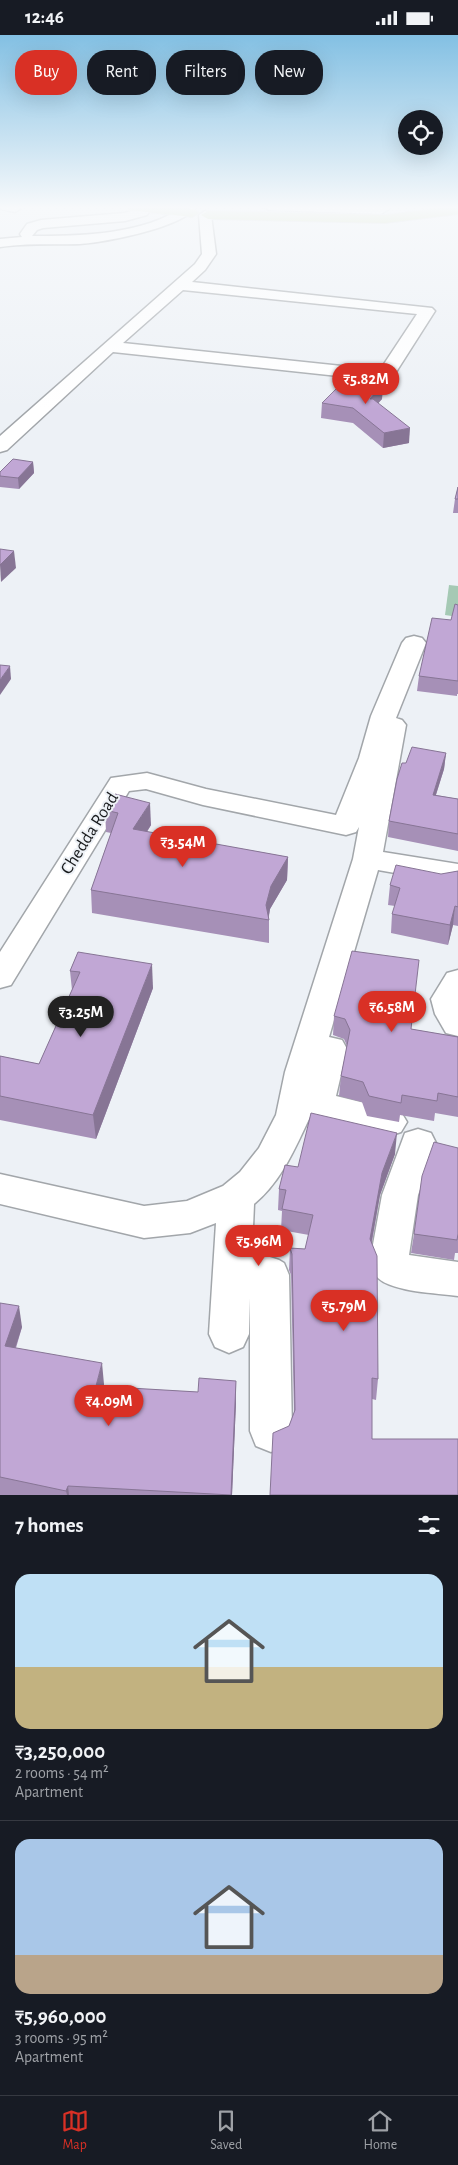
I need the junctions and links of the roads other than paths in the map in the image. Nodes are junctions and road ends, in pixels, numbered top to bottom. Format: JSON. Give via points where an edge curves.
{"nodes":[{"id":1,"x":192,"y":274,"type":"edge"},
{"id":2,"x":182,"y":283,"type":"junction"},
{"id":3,"x":111,"y":347,"type":"junction"},
{"id":4,"x":0,"y":447,"type":"edge"},
{"id":5,"x":414,"y":643,"type":"dead end"},
{"id":6,"x":393,"y":725,"type":"dead end"},
{"id":7,"x":367,"y":859,"type":"junction"},
{"id":8,"x":458,"y":874,"type":"edge"},
{"id":9,"x":0,"y":977,"type":"edge"},
{"id":10,"x":458,"y":981,"type":"edge"},
{"id":11,"x":458,"y":1024,"type":"edge"},
{"id":12,"x":319,"y":1066,"type":"junction"},
{"id":13,"x":293,"y":1115,"type":"junction"},
{"id":14,"x":329,"y":1117,"type":"junction"},
{"id":15,"x":389,"y":1122,"type":"dead end"},
{"id":16,"x":0,"y":1189,"type":"edge"},
{"id":17,"x":236,"y":1197,"type":"junction"},
{"id":18,"x":232,"y":1267,"type":"junction"},
{"id":19,"x":458,"y":1279,"type":"edge"},
{"id":20,"x":229,"y":1335,"type":"dead end"},
{"id":21,"x":271,"y":1431,"type":"dead end"}],
"edges":[{"from":1,"to":2,"type":"street"},
{"from":2,"to":3,"type":"street"},
{"from":2,"to":3,"type":"street","via":[[427,311],[385,377]]},
{"from":3,"to":4,"type":"street"},
{"from":5,"to":9,"type":"street","name":"Chedda Road","via":[[384,716],[346,826],[203,797],[147,781],[120,784]]},
{"from":6,"to":7,"type":"street"},
{"from":7,"to":8,"type":"street"},
{"from":7,"to":12,"type":"street"},
{"from":10,"to":11,"type":"street","via":[[448,999],[451,1014]]},
{"from":12,"to":13,"type":"street"},
{"from":12,"to":14,"type":"street","via":[[318,1103]]},
{"from":13,"to":14,"type":"street"},
{"from":13,"to":17,"type":"street","via":[[272,1158],[253,1183]]},
{"from":14,"to":15,"type":"street"},
{"from":14,"to":19,"type":"street","via":[[434,1146],[400,1195],[389,1261],[397,1270]]},
{"from":16,"to":17,"type":"street","via":[[144,1222],[190,1217]]},
{"from":17,"to":18,"type":"street"},
{"from":18,"to":20,"type":"street"},
{"from":18,"to":21,"type":"street","via":[[264,1270],[270,1275]]}]}
